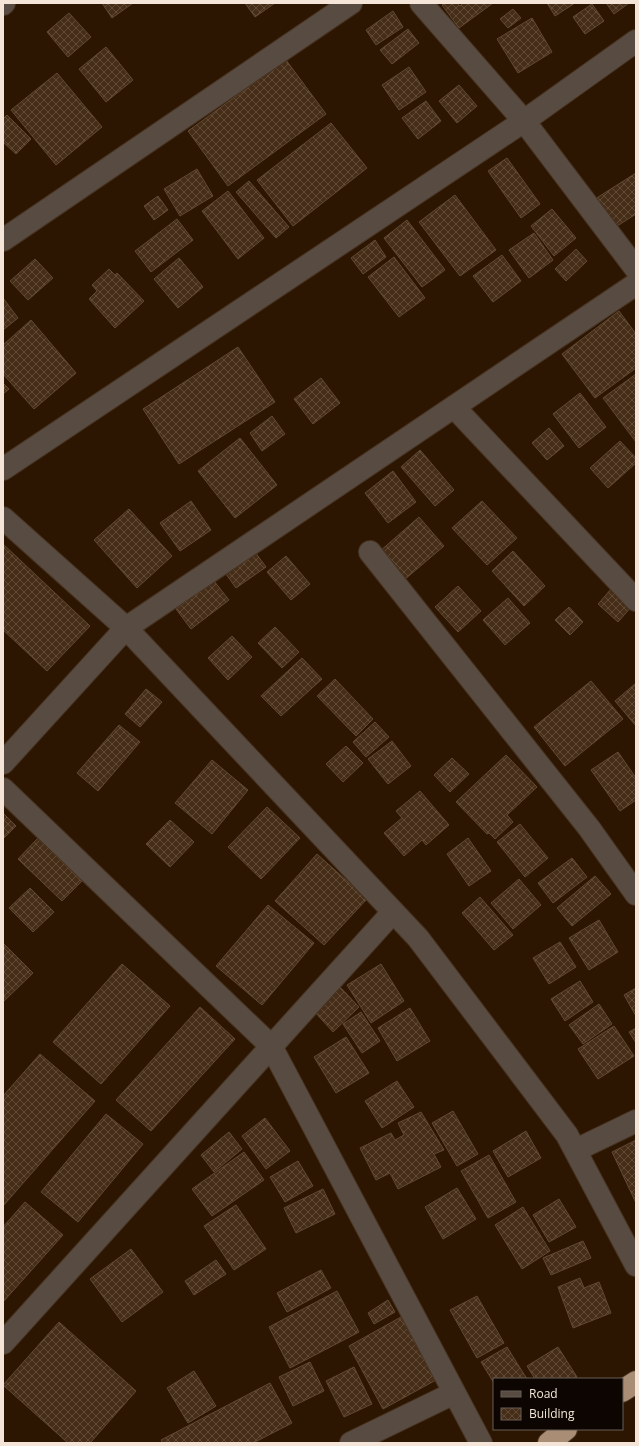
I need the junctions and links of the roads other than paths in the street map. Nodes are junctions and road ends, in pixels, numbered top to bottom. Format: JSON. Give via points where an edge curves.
{"nodes":[{"id":1,"x":351,"y":3,"type":"edge"},
{"id":2,"x":421,"y":3,"type":"edge"},
{"id":3,"x":636,"y":40,"type":"edge"},
{"id":4,"x":524,"y":121,"type":"junction"},
{"id":5,"x":3,"y":240,"type":"edge"},
{"id":6,"x":636,"y":268,"type":"edge"},
{"id":7,"x":636,"y":284,"type":"edge"},
{"id":8,"x":454,"y":407,"type":"junction"},
{"id":9,"x":3,"y":469,"type":"edge"},
{"id":10,"x":3,"y":518,"type":"edge"},
{"id":11,"x":370,"y":552,"type":"dead end"},
{"id":12,"x":636,"y":600,"type":"edge"},
{"id":13,"x":126,"y":628,"type":"junction"},
{"id":14,"x":3,"y":763,"type":"edge"},
{"id":15,"x":3,"y":789,"type":"edge"},
{"id":16,"x":636,"y":894,"type":"edge"},
{"id":17,"x":393,"y":912,"type":"junction"},
{"id":18,"x":271,"y":1046,"type":"junction"},
{"id":19,"x":636,"y":1121,"type":"edge"},
{"id":20,"x":576,"y":1150,"type":"junction"},
{"id":21,"x":636,"y":1265,"type":"edge"},
{"id":22,"x":3,"y":1343,"type":"edge"},
{"id":23,"x":636,"y":1382,"type":"edge"},
{"id":24,"x":623,"y":1390,"type":"edge"},
{"id":25,"x":454,"y":1393,"type":"junction"},
{"id":26,"x":565,"y":1430,"type":"edge"},
{"id":27,"x":351,"y":1443,"type":"edge"},
{"id":28,"x":480,"y":1443,"type":"edge"},
{"id":29,"x":549,"y":1443,"type":"edge"}],
"edges":[{"from":1,"to":5,"type":"street"},
{"from":2,"to":4,"type":"street"},
{"from":3,"to":4,"type":"street"},
{"from":4,"to":6,"type":"street"},
{"from":4,"to":9,"type":"street"},
{"from":7,"to":8,"type":"street"},
{"from":8,"to":12,"type":"street"},
{"from":8,"to":13,"type":"street"},
{"from":10,"to":13,"type":"street"},
{"from":11,"to":16,"type":"street","via":[[589,828]]},
{"from":13,"to":14,"type":"street"},
{"from":13,"to":17,"type":"street"},
{"from":15,"to":18,"type":"street"},
{"from":17,"to":18,"type":"street"},
{"from":17,"to":20,"type":"street","via":[[418,938]]},
{"from":18,"to":22,"type":"street"},
{"from":18,"to":25,"type":"street"},
{"from":19,"to":20,"type":"street"},
{"from":20,"to":21,"type":"street"},
{"from":23,"to":24,"type":"highway"},
{"from":25,"to":27,"type":"street"},
{"from":25,"to":28,"type":"street"},
{"from":26,"to":29,"type":"highway"}]}
